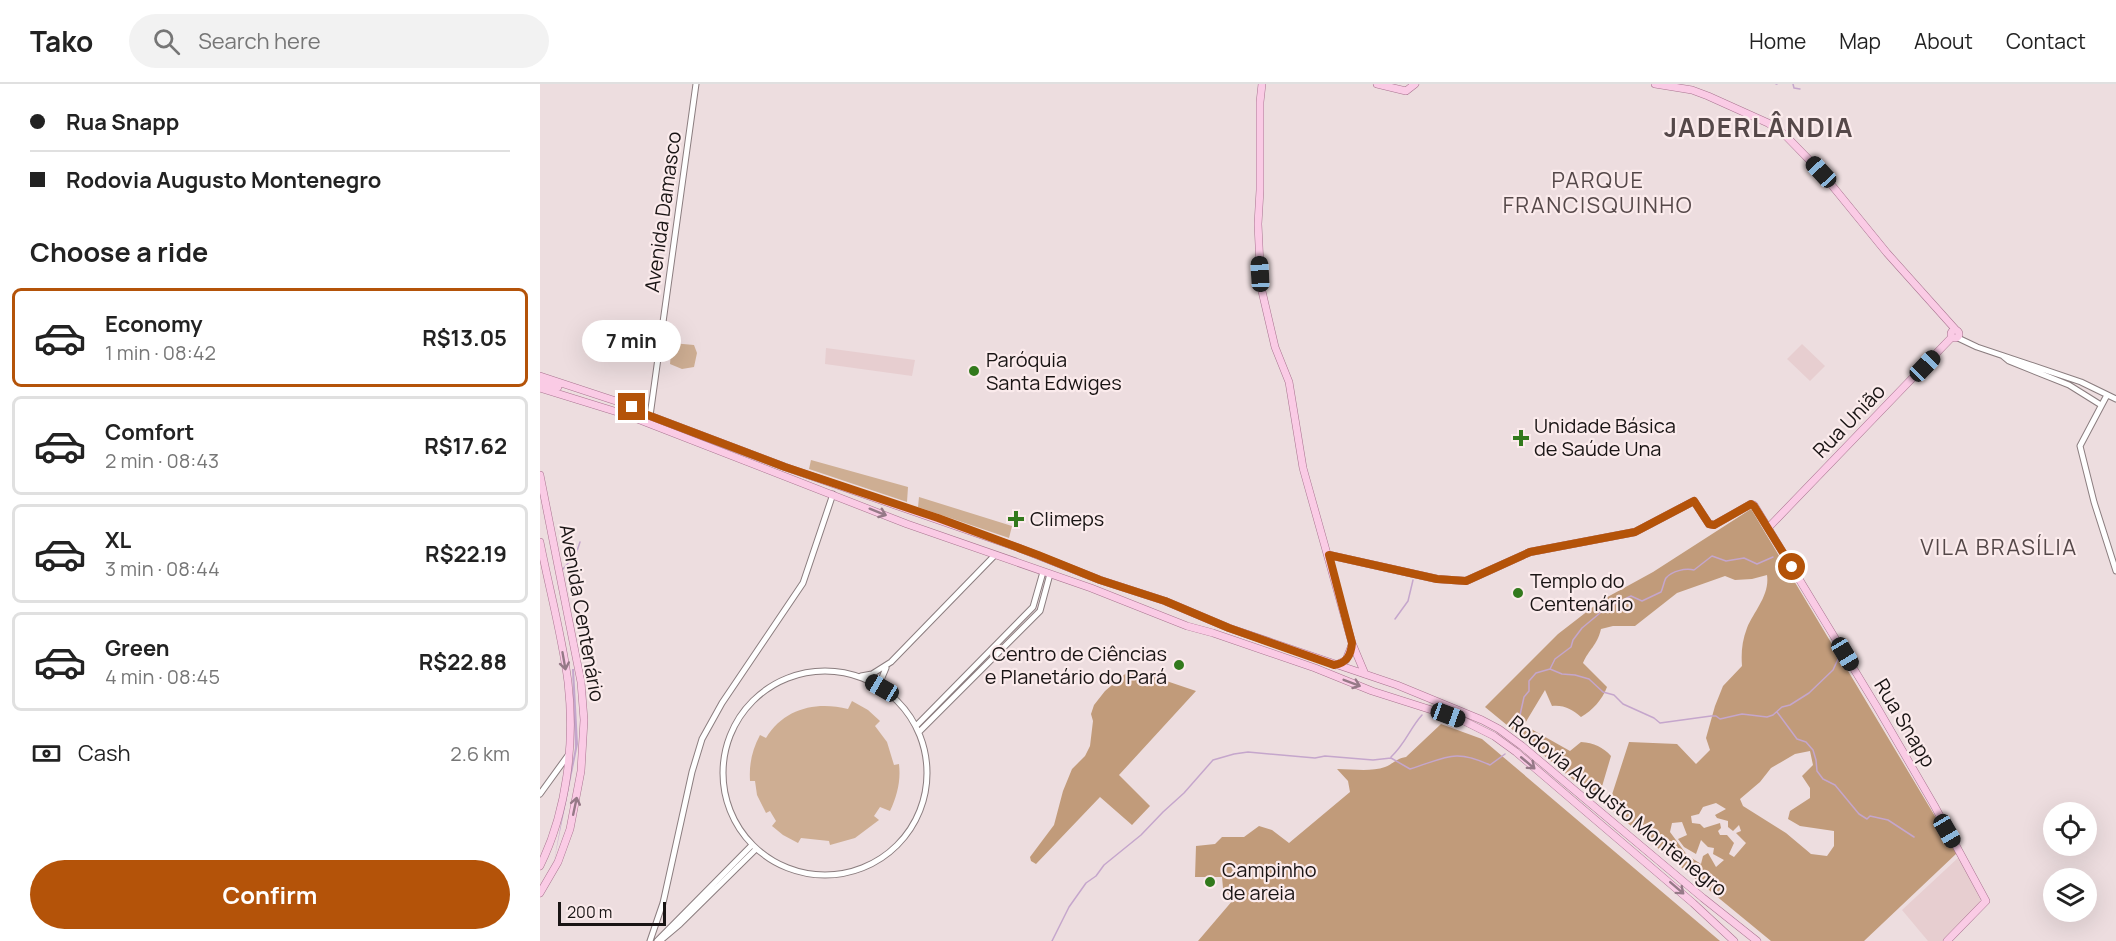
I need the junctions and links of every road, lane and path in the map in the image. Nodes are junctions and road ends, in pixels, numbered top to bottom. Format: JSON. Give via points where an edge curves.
{"nodes":[{"id":1,"x":696,"y":84,"type":"edge"},
{"id":2,"x":1262,"y":84,"type":"edge"},
{"id":3,"x":1377,"y":84,"type":"edge"},
{"id":4,"x":1415,"y":84,"type":"edge"},
{"id":5,"x":1655,"y":84,"type":"edge"},
{"id":6,"x":1696,"y":88,"type":"edge"},
{"id":7,"x":1957,"y":335,"type":"junction"},
{"id":8,"x":2002,"y":355,"type":"junction"},
{"id":9,"x":540,"y":379,"type":"edge"},
{"id":10,"x":541,"y":392,"type":"edge"},
{"id":11,"x":2107,"y":395,"type":"junction"},
{"id":12,"x":2116,"y":399,"type":"edge"},
{"id":13,"x":2101,"y":405,"type":"junction"},
{"id":14,"x":617,"y":408,"type":"junction"},
{"id":15,"x":636,"y":411,"type":"junction"},
{"id":16,"x":627,"y":415,"type":"junction"},
{"id":17,"x":650,"y":416,"type":"junction"},
{"id":18,"x":540,"y":475,"type":"edge"},
{"id":19,"x":833,"y":494,"type":"junction"},
{"id":20,"x":1768,"y":528,"type":"junction"},
{"id":21,"x":540,"y":542,"type":"edge"},
{"id":22,"x":995,"y":555,"type":"junction"},
{"id":23,"x":1329,"y":555,"type":"junction"},
{"id":24,"x":542,"y":564,"type":"edge"},
{"id":25,"x":2116,"y":571,"type":"edge"},
{"id":26,"x":1047,"y":573,"type":"junction"},
{"id":27,"x":560,"y":580,"type":"junction"},
{"id":28,"x":1150,"y":596,"type":"junction"},
{"id":29,"x":1112,"y":597,"type":"junction"},
{"id":30,"x":566,"y":610,"type":"junction"},
{"id":31,"x":1193,"y":611,"type":"junction"},
{"id":32,"x":555,"y":613,"type":"junction"},
{"id":33,"x":1158,"y":615,"type":"junction"},
{"id":34,"x":569,"y":624,"type":"junction"},
{"id":35,"x":557,"y":625,"type":"junction"},
{"id":36,"x":1352,"y":643,"type":"junction"},
{"id":37,"x":891,"y":662,"type":"junction"},
{"id":38,"x":1334,"y":665,"type":"junction"},
{"id":39,"x":1365,"y":674,"type":"junction"},
{"id":40,"x":859,"y":676,"type":"junction"},
{"id":41,"x":882,"y":688,"type":"junction"},
{"id":42,"x":917,"y":729,"type":"junction"},
{"id":43,"x":569,"y":754,"type":"junction"},
{"id":44,"x":540,"y":794,"type":"edge"},
{"id":45,"x":754,"y":847,"type":"junction"},
{"id":46,"x":540,"y":866,"type":"edge"},
{"id":47,"x":540,"y":893,"type":"edge"},
{"id":48,"x":1724,"y":913,"type":"junction"},
{"id":49,"x":650,"y":941,"type":"edge"},
{"id":50,"x":658,"y":941,"type":"edge"},
{"id":51,"x":1736,"y":941,"type":"edge"},
{"id":52,"x":1747,"y":941,"type":"edge"},
{"id":53,"x":1757,"y":941,"type":"edge"},
{"id":54,"x":1947,"y":941,"type":"edge"}],
"edges":[{"from":1,"to":17,"type":"street","name":"Avenida Damasco"},
{"from":2,"to":23,"type":"main road","via":[[1258,224],[1261,287],[1275,346],[1289,382],[1303,468]]},
{"from":3,"to":4,"type":"main road","via":[[1406,91]]},
{"from":5,"to":6,"type":"main road"},
{"from":6,"to":7,"type":"main road","via":[[1784,134],[1821,172]]},
{"from":7,"to":8,"type":"street"},
{"from":7,"to":20,"type":"main road","name":"Rua União"},
{"from":8,"to":11,"type":"street"},
{"from":8,"to":13,"type":"street","via":[[2069,385]]},
{"from":9,"to":14,"type":"main road"},
{"from":9,"to":15,"type":"main road","name":"Rodovia Augusto Montenegro","via":[[631,406]]},
{"from":10,"to":14,"type":"main road"},
{"from":10,"to":16,"type":"main road","name":"Rodovia Augusto Montenegro","via":[[619,416]]},
{"from":11,"to":12,"type":"street"},
{"from":11,"to":13,"type":"street"},
{"from":13,"to":25,"type":"street","via":[[2080,446]]},
{"from":14,"to":15,"type":"main road"},
{"from":14,"to":16,"type":"main road"},
{"from":15,"to":17,"type":"main road","name":"Rodovia Augusto Montenegro"},
{"from":16,"to":19,"type":"main road","name":"Rodovia Augusto Montenegro"},
{"from":17,"to":28,"type":"main road","name":"Rodovia Augusto Montenegro"},
{"from":18,"to":27,"type":"main road","name":"Avenida Centenário"},
{"from":19,"to":22,"type":"main road","name":"Rodovia Augusto Montenegro","one_way":true},
{"from":19,"to":49,"type":"street","via":[[803,583],[702,739],[663,903]]},
{"from":20,"to":23,"type":"main road","name":"Rua Snapp","via":[[1751,504],[1714,525],[1709,524],[1694,501],[1635,532],[1530,552],[1466,581],[1437,579]]},
{"from":20,"to":54,"type":"main road","name":"Rua Snapp","via":[[1921,782],[1986,901]]},
{"from":21,"to":24,"type":"main road","name":"Avenida Centenário"},
{"from":22,"to":26,"type":"main road","name":"Rodovia Augusto Montenegro"},
{"from":22,"to":37,"type":"street"},
{"from":23,"to":36,"type":"main road"},
{"from":24,"to":27,"type":"main road","via":[[554,565]]},
{"from":24,"to":32,"type":"main road","name":"Avenida Centenário"},
{"from":26,"to":29,"type":"main road","name":"Rodovia Augusto Montenegro"},
{"from":26,"to":42,"type":"street","via":[[1033,607]]},
{"from":27,"to":30,"type":"main road","name":"Avenida Centenário"},
{"from":28,"to":29,"type":"main road","via":[[1148,607]]},
{"from":28,"to":31,"type":"main road","name":"Rodovia Augusto Montenegro"},
{"from":29,"to":33,"type":"main road","name":"Rodovia Augusto Montenegro"},
{"from":30,"to":32,"type":"main road","via":[[563,615]]},
{"from":30,"to":34,"type":"main road","name":"Avenida Centenário"},
{"from":31,"to":33,"type":"main road","via":[[1160,603]]},
{"from":31,"to":38,"type":"main road","name":"Rodovia Augusto Montenegro","via":[[1229,628]]},
{"from":32,"to":35,"type":"main road","name":"Avenida Centenário"},
{"from":33,"to":51,"type":"main road","name":"Rodovia Augusto Montenegro","one_way":true,"via":[[1444,713],[1494,736]]},
{"from":34,"to":35,"type":"main road","via":[[564,620]]},
{"from":47,"to":34,"type":"main road","name":"Avenida Centenário","one_way":true,"via":[[568,835],[583,754],[581,682]]},
{"from":35,"to":43,"type":"main road","name":"Avenida Centenário","one_way":true,"via":[[568,683]]},
{"from":36,"to":38,"type":"main road","via":[[1349,657]]},
{"from":36,"to":39,"type":"main road"},
{"from":37,"to":40,"type":"street","via":[[872,674]]},
{"from":37,"to":41,"type":"street","via":[[882,675]]},
{"from":38,"to":39,"type":"main road","name":"Rodovia Augusto Montenegro"},
{"from":39,"to":48,"type":"main road","name":"Rodovia Augusto Montenegro","via":[[1499,729]]},
{"from":40,"to":41,"type":"street"},
{"from":40,"to":45,"type":"street","via":[[822,671],[789,678],[760,694],[738,720],[726,750],[723,783],[732,816]]},
{"from":41,"to":42,"type":"street","via":[[903,707]]},
{"from":42,"to":45,"type":"street","via":[[926,755],[924,795],[911,826],[889,852],[860,868],[826,875],[787,868]]},
{"from":43,"to":44,"type":"street"},
{"from":43,"to":46,"type":"main road","name":"Avenida Centenário","via":[[555,830]]},
{"from":45,"to":50,"type":"street","via":[[680,924]]},
{"from":48,"to":52,"type":"main road","via":[[1747,935]]},
{"from":48,"to":53,"type":"main road","name":"Rodovia Augusto Montenegro"}]}
